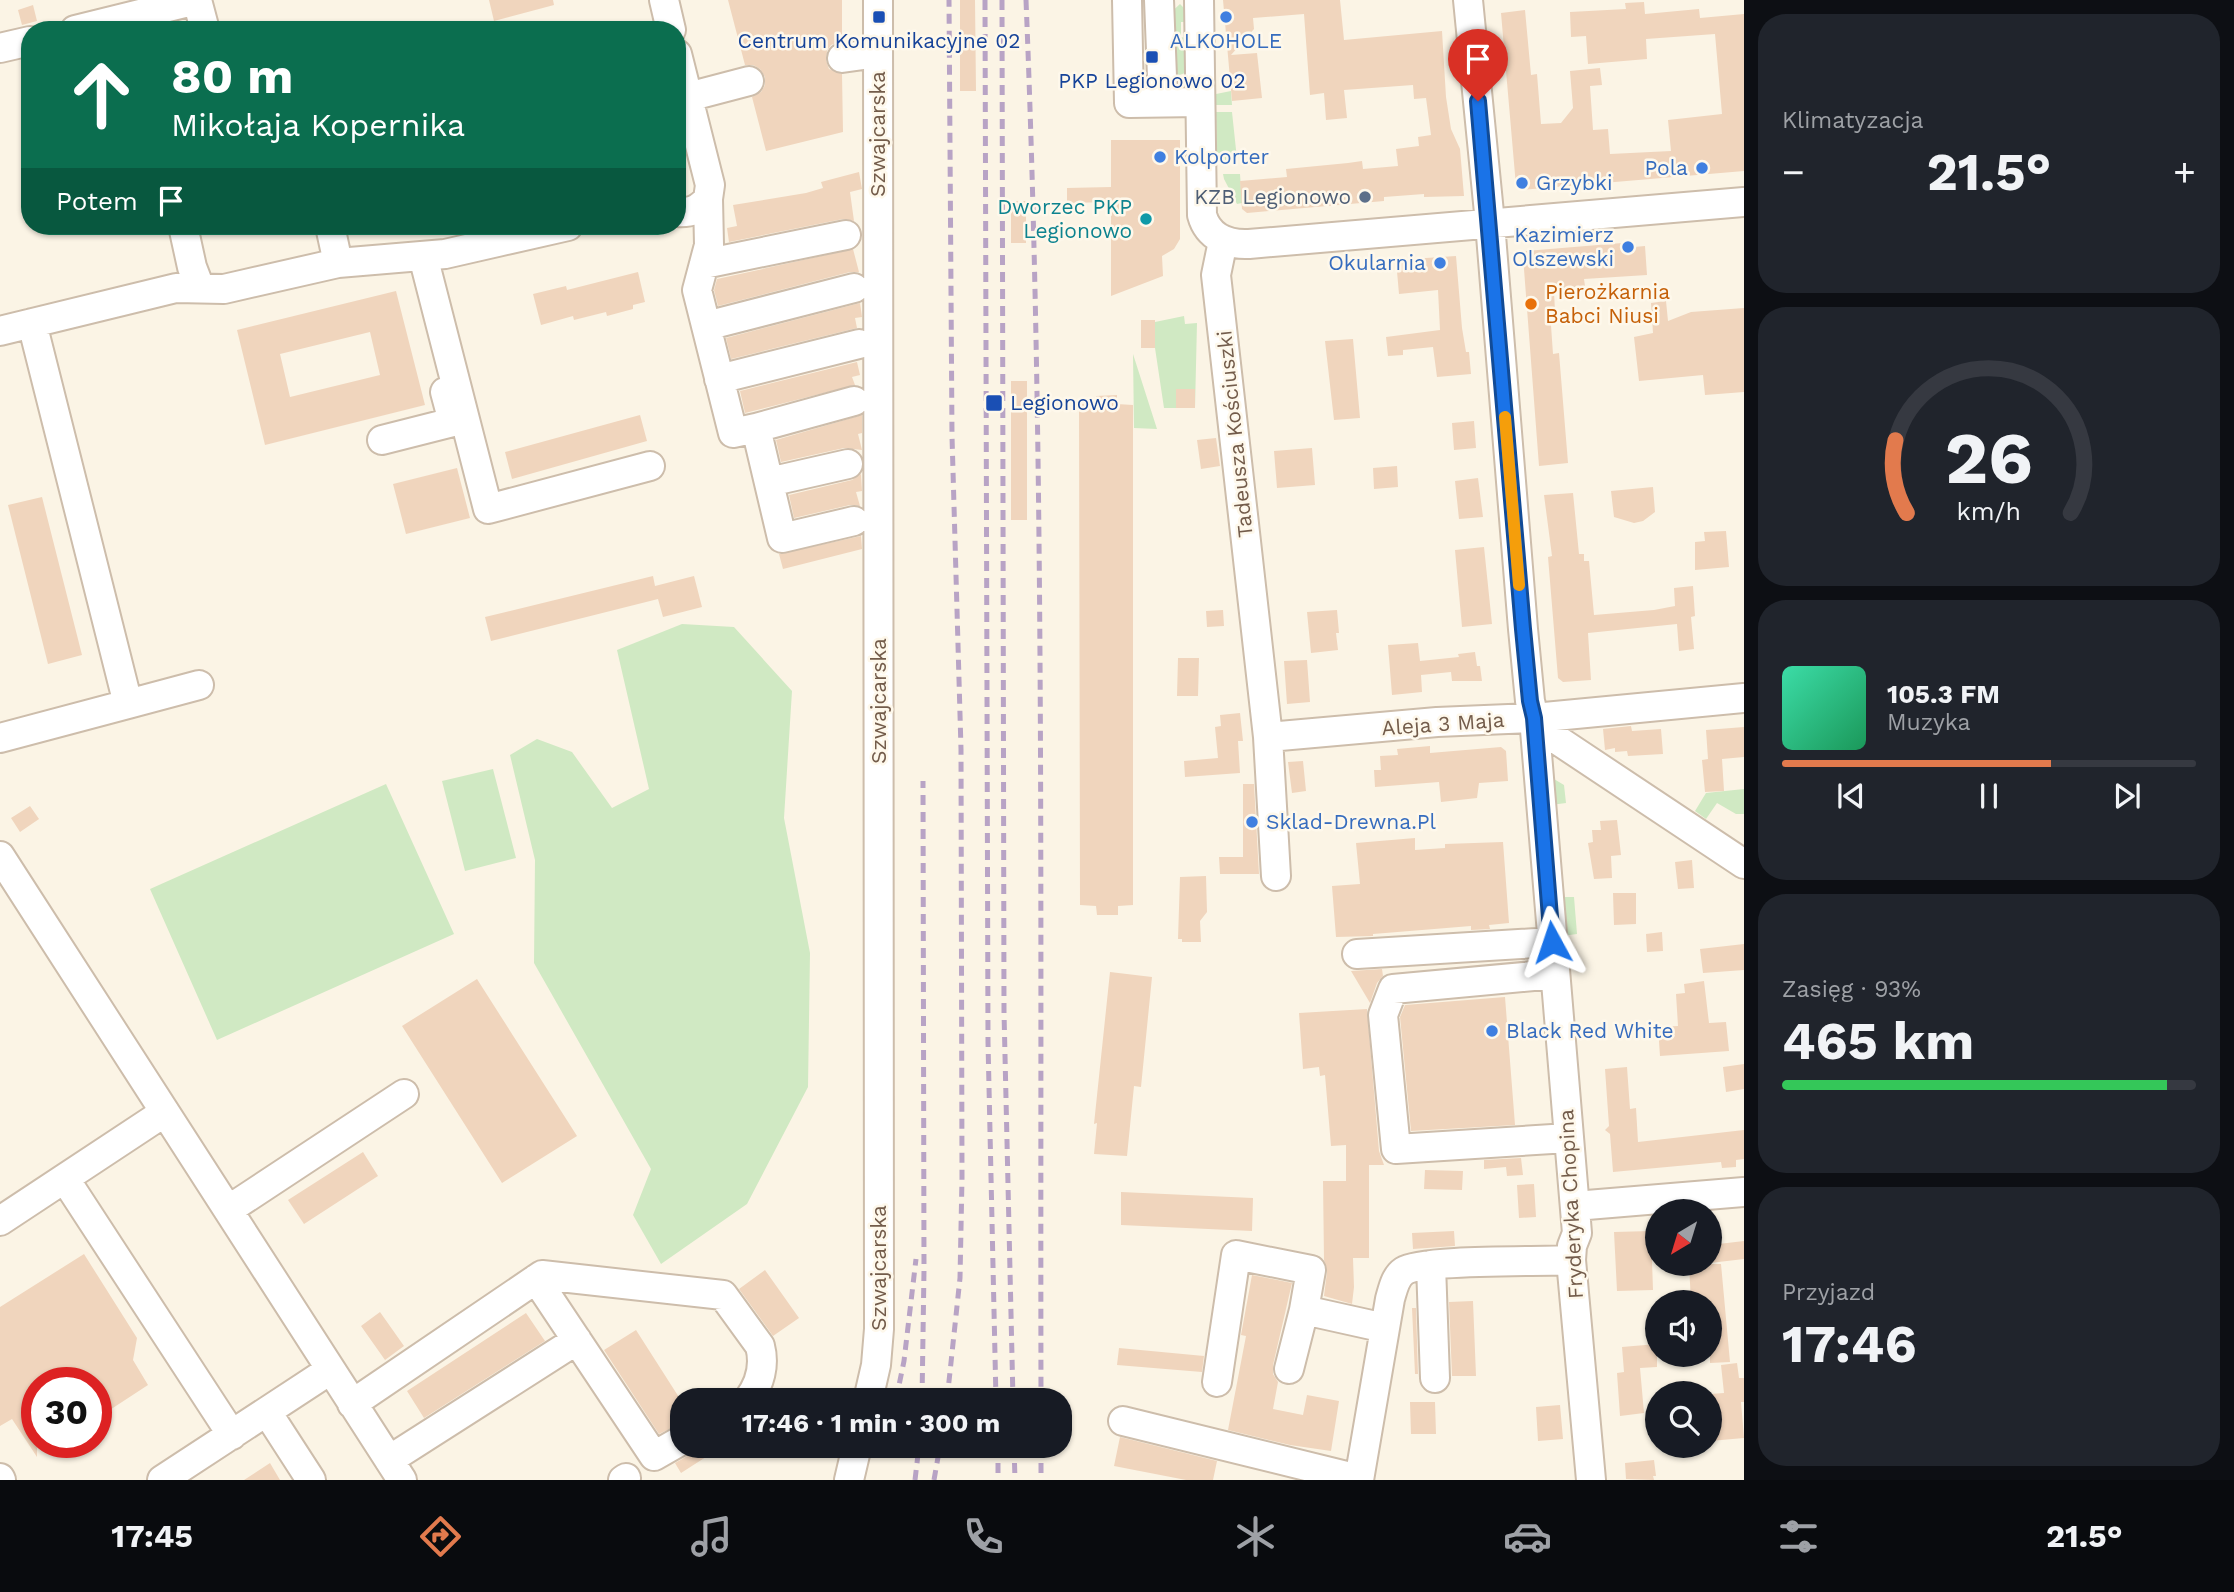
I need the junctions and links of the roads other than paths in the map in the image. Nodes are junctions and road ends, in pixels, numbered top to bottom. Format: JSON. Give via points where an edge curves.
{"nodes":[{"id":1,"x":197,"y":0,"type":"edge"},
{"id":2,"x":664,"y":0,"type":"edge"},
{"id":3,"x":878,"y":0,"type":"edge"},
{"id":4,"x":1127,"y":0,"type":"edge"},
{"id":5,"x":1143,"y":0,"type":"edge"},
{"id":6,"x":1159,"y":0,"type":"edge"},
{"id":7,"x":1199,"y":0,"type":"edge"},
{"id":8,"x":1468,"y":0,"type":"edge"},
{"id":9,"x":112,"y":21,"type":"edge"},
{"id":10,"x":203,"y":21,"type":"edge"},
{"id":11,"x":669,"y":21,"type":"edge"},
{"id":12,"x":21,"y":43,"type":"edge"},
{"id":13,"x":0,"y":48,"type":"edge"},
{"id":14,"x":878,"y":53,"type":"junction"},
{"id":15,"x":842,"y":58,"type":"dead end"},
{"id":16,"x":748,"y":81,"type":"dead end"},
{"id":17,"x":686,"y":89,"type":"edge"},
{"id":18,"x":688,"y":97,"type":"junction"},
{"id":19,"x":1154,"y":102,"type":"junction"},
{"id":20,"x":1200,"y":102,"type":"junction"},
{"id":21,"x":708,"y":200,"type":"junction"},
{"id":22,"x":1744,"y":202,"type":"edge"},
{"id":23,"x":686,"y":213,"type":"edge"},
{"id":24,"x":1490,"y":223,"type":"junction"},
{"id":25,"x":185,"y":235,"type":"edge"},
{"id":26,"x":331,"y":235,"type":"edge"},
{"id":27,"x":528,"y":235,"type":"edge"},
{"id":28,"x":846,"y":235,"type":"dead end"},
{"id":29,"x":1223,"y":241,"type":"junction"},
{"id":30,"x":417,"y":256,"type":"junction"},
{"id":31,"x":704,"y":264,"type":"junction"},
{"id":32,"x":337,"y":270,"type":"junction"},
{"id":33,"x":200,"y":288,"type":"junction"},
{"id":34,"x":855,"y":288,"type":"dead end"},
{"id":35,"x":32,"y":323,"type":"junction"},
{"id":36,"x":706,"y":326,"type":"junction"},
{"id":37,"x":0,"y":331,"type":"edge"},
{"id":38,"x":859,"y":344,"type":"dead end"},
{"id":39,"x":719,"y":379,"type":"junction"},
{"id":40,"x":854,"y":401,"type":"dead end"},
{"id":41,"x":745,"y":430,"type":"junction"},
{"id":42,"x":382,"y":440,"type":"dead end"},
{"id":43,"x":848,"y":464,"type":"dead end"},
{"id":44,"x":650,"y":466,"type":"dead end"},
{"id":45,"x":769,"y":482,"type":"junction"},
{"id":46,"x":853,"y":522,"type":"dead end"},
{"id":47,"x":198,"y":685,"type":"dead end"},
{"id":48,"x":1744,"y":698,"type":"edge"},
{"id":49,"x":128,"y":704,"type":"junction"},
{"id":50,"x":1534,"y":718,"type":"junction"},
{"id":51,"x":1268,"y":737,"type":"junction"},
{"id":52,"x":0,"y":738,"type":"edge"},
{"id":53,"x":0,"y":856,"type":"edge"},
{"id":54,"x":1744,"y":864,"type":"edge"},
{"id":55,"x":1276,"y":876,"type":"dead end"},
{"id":56,"x":1552,"y":942,"type":"junction"},
{"id":57,"x":1357,"y":954,"type":"dead end"},
{"id":58,"x":1555,"y":974,"type":"junction"},
{"id":59,"x":404,"y":1094,"type":"dead end"},
{"id":60,"x":165,"y":1112,"type":"junction"},
{"id":61,"x":1569,"y":1138,"type":"junction"},
{"id":62,"x":65,"y":1179,"type":"junction"},
{"id":63,"x":1744,"y":1192,"type":"edge"},
{"id":64,"x":1575,"y":1206,"type":"junction"},
{"id":65,"x":228,"y":1210,"type":"junction"},
{"id":66,"x":0,"y":1221,"type":"edge"},
{"id":67,"x":1572,"y":1260,"type":"junction"},
{"id":68,"x":1431,"y":1265,"type":"junction"},
{"id":69,"x":536,"y":1279,"type":"junction"},
{"id":70,"x":1304,"y":1310,"type":"junction"},
{"id":71,"x":1385,"y":1328,"type":"junction"},
{"id":72,"x":577,"y":1340,"type":"junction"},
{"id":73,"x":1289,"y":1369,"type":"dead end"},
{"id":74,"x":330,"y":1370,"type":"junction"},
{"id":75,"x":1436,"y":1378,"type":"dead end"},
{"id":76,"x":1216,"y":1382,"type":"dead end"},
{"id":77,"x":754,"y":1388,"type":"edge"},
{"id":78,"x":871,"y":1388,"type":"edge"},
{"id":79,"x":352,"y":1404,"type":"junction"},
{"id":80,"x":267,"y":1412,"type":"junction"},
{"id":81,"x":1123,"y":1421,"type":"dead end"},
{"id":82,"x":232,"y":1435,"type":"junction"},
{"id":83,"x":670,"y":1447,"type":"edge"},
{"id":84,"x":854,"y":1458,"type":"edge"},
{"id":85,"x":396,"y":1470,"type":"edge"},
{"id":86,"x":162,"y":1480,"type":"edge"},
{"id":87,"x":311,"y":1480,"type":"edge"},
{"id":88,"x":849,"y":1480,"type":"edge"},
{"id":89,"x":1359,"y":1480,"type":"edge"},
{"id":90,"x":1591,"y":1480,"type":"edge"}],
"edges":[{"from":1,"to":9,"type":"street"},
{"from":1,"to":10,"type":"street"},
{"from":2,"to":11,"type":"street"},
{"from":3,"to":14,"type":"street","name":"Szwajcarska"},
{"from":4,"to":19,"type":"street","via":[[1129,103]]},
{"from":5,"to":19,"type":"street"},
{"from":6,"to":19,"type":"street"},
{"from":7,"to":20,"type":"street"},
{"from":8,"to":24,"type":"street","name":"Fryderyka Chopina"},
{"from":12,"to":13,"type":"street"},
{"from":14,"to":15,"type":"street"},
{"from":14,"to":78,"type":"street","name":"Szwajcarska","via":[[879,1329]]},
{"from":16,"to":18,"type":"street"},
{"from":17,"to":18,"type":"street"},
{"from":18,"to":21,"type":"street","via":[[710,185]]},
{"from":19,"to":20,"type":"street"},
{"from":20,"to":29,"type":"street","via":[[1202,215],[1210,231]]},
{"from":21,"to":23,"type":"street"},
{"from":21,"to":31,"type":"street"},
{"from":22,"to":24,"type":"street"},
{"from":24,"to":29,"type":"street","via":[[1249,244]]},
{"from":24,"to":50,"type":"street","name":"Fryderyka Chopina"},
{"from":25,"to":33,"type":"street"},
{"from":26,"to":32,"type":"street"},
{"from":27,"to":30,"type":"street"},
{"from":28,"to":31,"type":"street"},
{"from":29,"to":51,"type":"street","name":"Tadeusza Kościuszki","via":[[1216,275]]},
{"from":30,"to":32,"type":"street"},
{"from":30,"to":42,"type":"street","via":[[453,422]]},
{"from":30,"to":44,"type":"street","via":[[488,509]]},
{"from":31,"to":36,"type":"street","via":[[697,290]]},
{"from":32,"to":33,"type":"street","via":[[224,289]]},
{"from":33,"to":35,"type":"street","via":[[176,288]]},
{"from":34,"to":36,"type":"street"},
{"from":35,"to":37,"type":"street"},
{"from":35,"to":49,"type":"street"},
{"from":36,"to":39,"type":"street"},
{"from":38,"to":39,"type":"street"},
{"from":39,"to":41,"type":"street"},
{"from":40,"to":41,"type":"street"},
{"from":41,"to":45,"type":"street"},
{"from":43,"to":45,"type":"street"},
{"from":45,"to":46,"type":"street","via":[[782,538]]},
{"from":47,"to":49,"type":"street"},
{"from":48,"to":50,"type":"street","name":"Aleja 3 Maja"},
{"from":49,"to":52,"type":"street"},
{"from":50,"to":51,"type":"street","name":"Aleja 3 Maja"},
{"from":50,"to":54,"type":"street","via":[[1547,733]]},
{"from":50,"to":56,"type":"street","name":"Fryderyka Chopina"},
{"from":51,"to":55,"type":"street","name":"Tadeusza Kościuszki"},
{"from":53,"to":60,"type":"street"},
{"from":56,"to":57,"type":"street"},
{"from":56,"to":58,"type":"street","name":"Fryderyka Chopina"},
{"from":58,"to":61,"type":"street","name":"Fryderyka Chopina"},
{"from":58,"to":61,"type":"street","via":[[1393,989],[1383,1015],[1396,1149]]},
{"from":59,"to":65,"type":"street"},
{"from":60,"to":62,"type":"street"},
{"from":60,"to":65,"type":"street"},
{"from":61,"to":64,"type":"street","name":"Fryderyka Chopina"},
{"from":62,"to":66,"type":"street"},
{"from":62,"to":82,"type":"street"},
{"from":63,"to":64,"type":"street"},
{"from":64,"to":67,"type":"street","name":"Fryderyka Chopina"},
{"from":65,"to":74,"type":"street"},
{"from":67,"to":68,"type":"street"},
{"from":67,"to":90,"type":"street","name":"Fryderyka Chopina"},
{"from":68,"to":71,"type":"street","via":[[1405,1270],[1394,1283]]},
{"from":68,"to":75,"type":"street"},
{"from":69,"to":72,"type":"street"},
{"from":69,"to":77,"type":"street","via":[[542,1275],[723,1295],[760,1346],[761,1376]]},
{"from":69,"to":79,"type":"street"},
{"from":70,"to":71,"type":"street"},
{"from":70,"to":73,"type":"street"},
{"from":70,"to":76,"type":"street","via":[[1311,1270],[1236,1255]]},
{"from":71,"to":89,"type":"street"},
{"from":72,"to":83,"type":"street","via":[[654,1456]]},
{"from":72,"to":85,"type":"street"},
{"from":74,"to":79,"type":"street"},
{"from":74,"to":80,"type":"street"},
{"from":79,"to":85,"type":"street"},
{"from":80,"to":82,"type":"street"},
{"from":80,"to":87,"type":"street"},
{"from":81,"to":89,"type":"street"},
{"from":82,"to":86,"type":"street"},
{"from":84,"to":88,"type":"street"}]}
